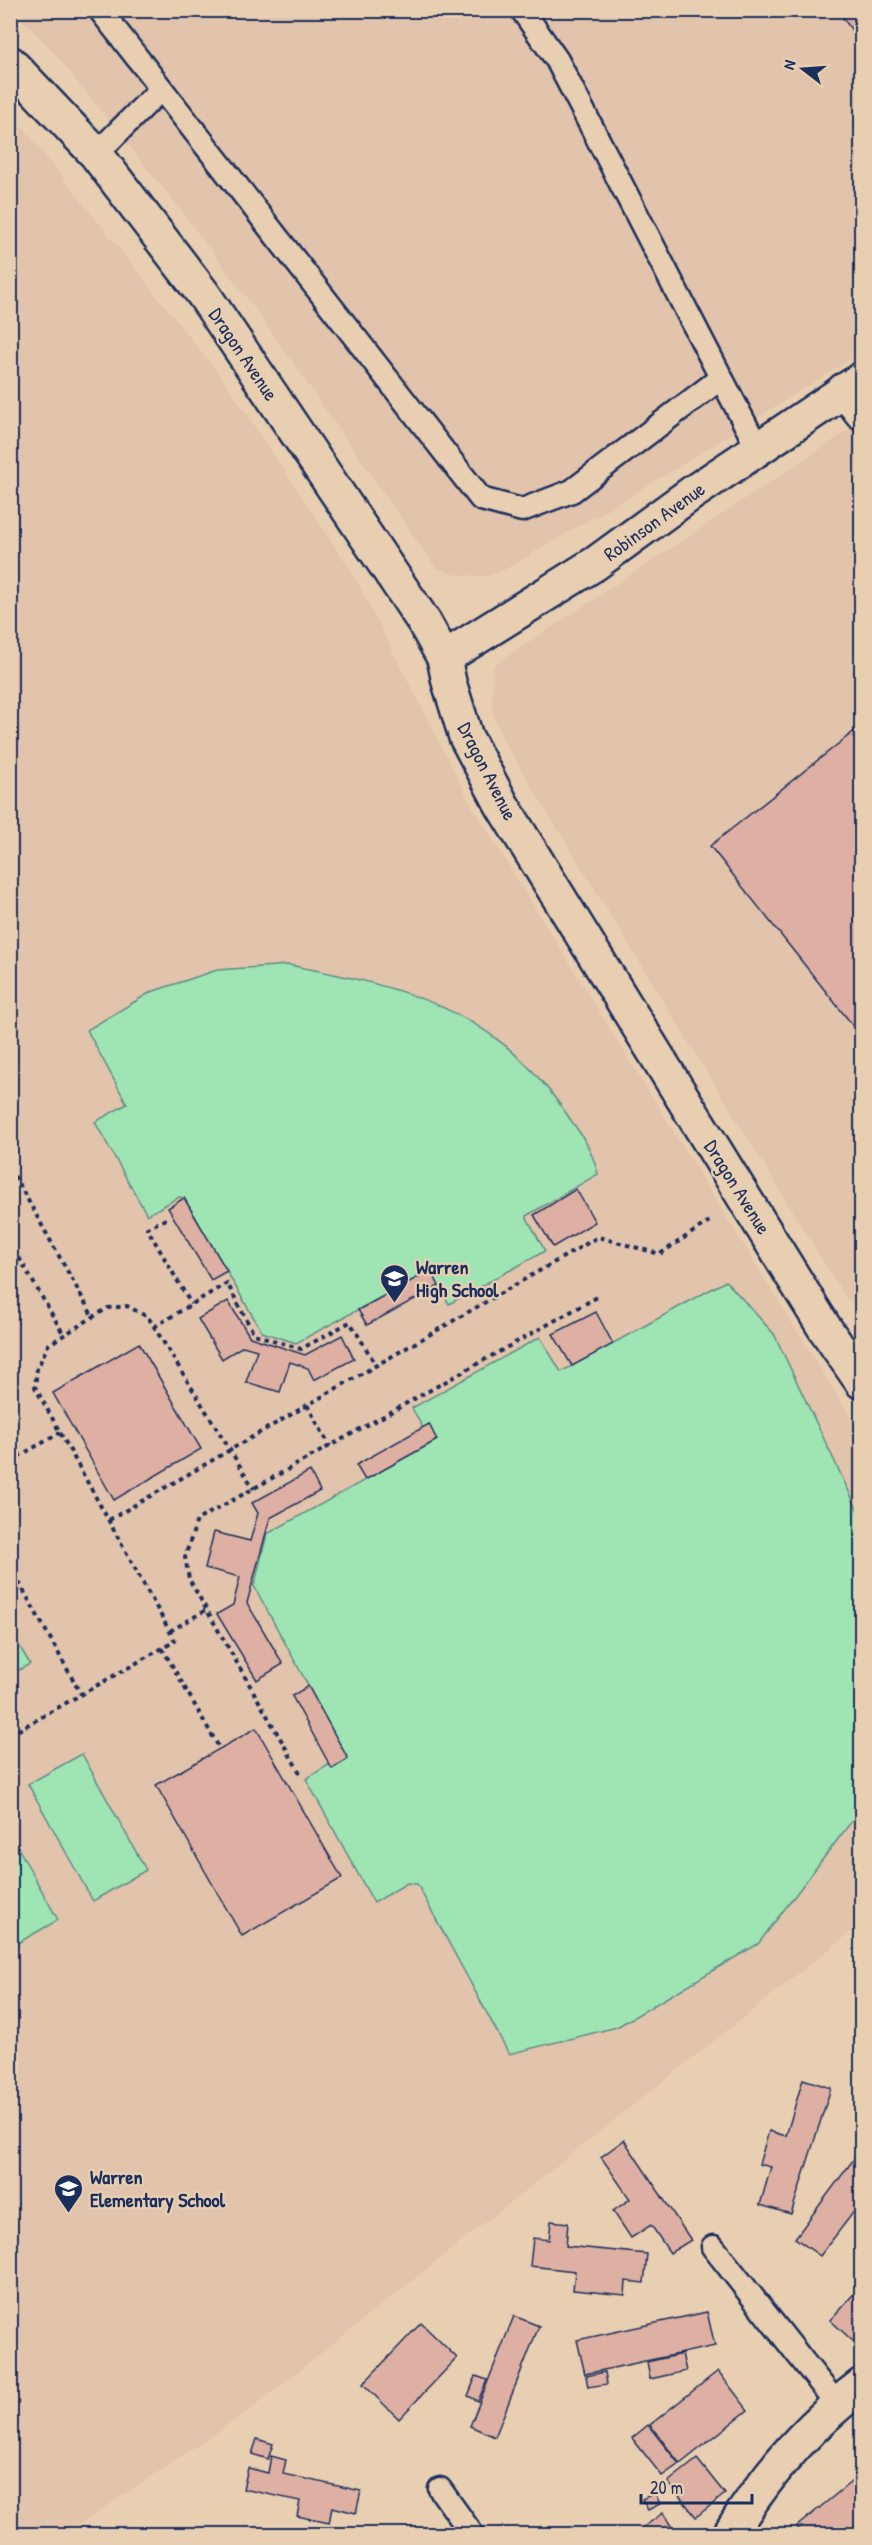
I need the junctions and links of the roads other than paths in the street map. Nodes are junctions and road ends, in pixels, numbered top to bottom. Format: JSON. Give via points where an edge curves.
{"nodes":[{"id":1,"x":100,"y":10,"type":"edge"},
{"id":2,"x":522,"y":10,"type":"edge"},
{"id":3,"x":10,"y":63,"type":"edge"},
{"id":4,"x":161,"y":89,"type":"junction"},
{"id":5,"x":96,"y":154,"type":"junction"},
{"id":6,"x":722,"y":378,"type":"junction"},
{"id":7,"x":856,"y":394,"type":"edge"},
{"id":8,"x":758,"y":449,"type":"junction"},
{"id":9,"x":444,"y":658,"type":"junction"},
{"id":10,"x":861,"y":1382,"type":"edge"},
{"id":11,"x":713,"y":2247,"type":"dead end"},
{"id":12,"x":849,"y":2395,"type":"edge"},
{"id":13,"x":440,"y":2489,"type":"dead end"},
{"id":14,"x":472,"y":2535,"type":"edge"},
{"id":15,"x":730,"y":2535,"type":"edge"}],
"edges":[{"from":1,"to":4,"type":"lane"},
{"from":2,"to":6,"type":"lane","via":[[557,60]]},
{"from":3,"to":5,"type":"street","name":"Dragon Avenue"},
{"from":4,"to":5,"type":"lane"},
{"from":4,"to":6,"type":"lane","via":[[482,499],[522,510],[572,490]]},
{"from":5,"to":9,"type":"street","name":"Dragon Avenue","via":[[232,336],[424,622]]},
{"from":6,"to":8,"type":"lane"},
{"from":7,"to":8,"type":"street","name":"Robinson Avenue"},
{"from":8,"to":9,"type":"street","name":"Robinson Avenue","via":[[596,563]]},
{"from":9,"to":10,"type":"street","name":"Dragon Avenue","via":[[466,737],[502,804]]},
{"from":11,"to":12,"type":"lane"},
{"from":12,"to":15,"type":"street","via":[[783,2460]]},
{"from":13,"to":14,"type":"lane"}]}
